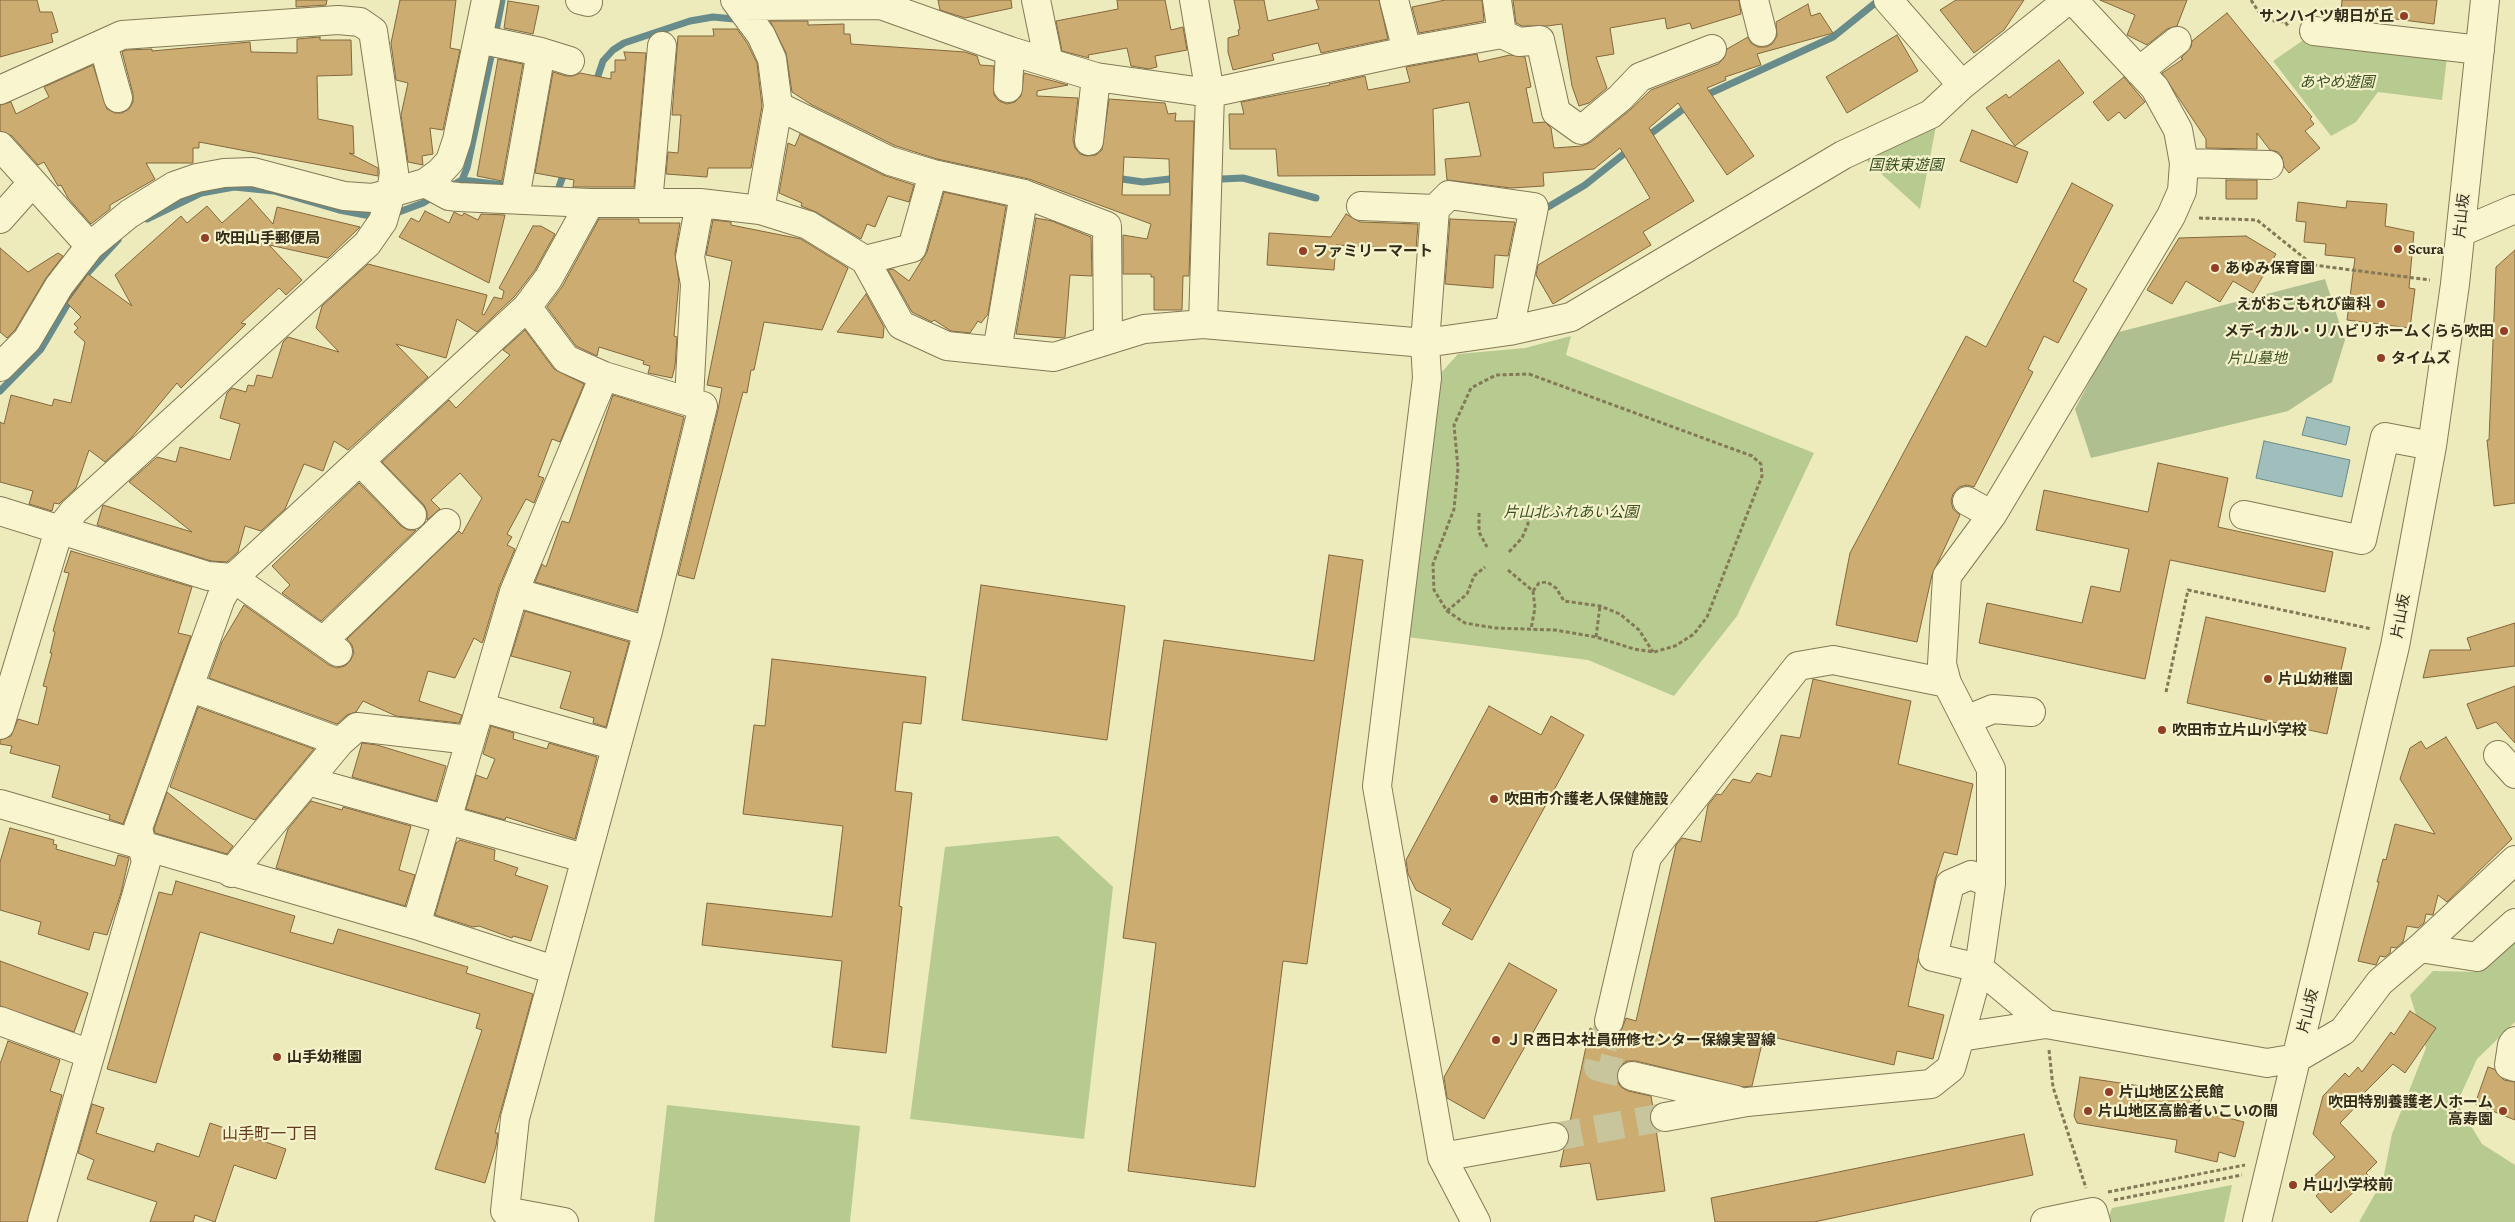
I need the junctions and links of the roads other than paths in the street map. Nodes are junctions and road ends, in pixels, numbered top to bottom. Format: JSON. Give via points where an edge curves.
{"nodes":[{"id":1,"x":486,"y":0,"type":"edge"},
{"id":2,"x":1036,"y":0,"type":"edge"},
{"id":3,"x":1194,"y":0,"type":"edge"},
{"id":4,"x":1394,"y":0,"type":"edge"},
{"id":5,"x":1497,"y":0,"type":"edge"},
{"id":6,"x":1754,"y":0,"type":"edge"},
{"id":7,"x":1888,"y":0,"type":"edge"},
{"id":8,"x":2068,"y":0,"type":"edge"},
{"id":9,"x":2073,"y":0,"type":"edge"},
{"id":10,"x":2485,"y":0,"type":"edge"},
{"id":11,"x":738,"y":3,"type":"edge"},
{"id":12,"x":880,"y":3,"type":"edge"},
{"id":13,"x":340,"y":10,"type":"edge"},
{"id":14,"x":2302,"y":30,"type":"road end"},
{"id":15,"x":1762,"y":32,"type":"dead end"},
{"id":16,"x":1502,"y":34,"type":"junction"},
{"id":17,"x":2177,"y":41,"type":"dead end"},
{"id":18,"x":490,"y":42,"type":"junction"},
{"id":19,"x":103,"y":44,"type":"junction"},
{"id":20,"x":662,"y":46,"type":"dead end"},
{"id":21,"x":1712,"y":49,"type":"dead end"},
{"id":22,"x":1407,"y":50,"type":"junction"},
{"id":23,"x":2480,"y":50,"type":"junction"},
{"id":24,"x":1010,"y":51,"type":"junction"},
{"id":25,"x":542,"y":52,"type":"junction"},
{"id":26,"x":570,"y":61,"type":"dead end"},
{"id":27,"x":1049,"y":63,"type":"junction"},
{"id":28,"x":2138,"y":71,"type":"junction"},
{"id":29,"x":1096,"y":77,"type":"junction"},
{"id":30,"x":1962,"y":85,"type":"junction"},
{"id":31,"x":1008,"y":88,"type":"dead end"},
{"id":32,"x":0,"y":90,"type":"edge"},
{"id":33,"x":1210,"y":93,"type":"junction"},
{"id":34,"x":118,"y":98,"type":"dead end"},
{"id":35,"x":778,"y":106,"type":"junction"},
{"id":36,"x":1089,"y":141,"type":"dead end"},
{"id":37,"x":0,"y":146,"type":"edge"},
{"id":38,"x":2184,"y":163,"type":"junction"},
{"id":39,"x":2269,"y":165,"type":"dead end"},
{"id":40,"x":933,"y":174,"type":"junction"},
{"id":41,"x":32,"y":183,"type":"junction"},
{"id":42,"x":436,"y":189,"type":"junction"},
{"id":43,"x":391,"y":193,"type":"junction"},
{"id":44,"x":1024,"y":194,"type":"junction"},
{"id":45,"x":515,"y":198,"type":"junction"},
{"id":46,"x":590,"y":203,"type":"junction"},
{"id":47,"x":648,"y":203,"type":"junction"},
{"id":48,"x":700,"y":203,"type":"junction"},
{"id":49,"x":1361,"y":206,"type":"dead end"},
{"id":50,"x":1436,"y":209,"type":"junction"},
{"id":51,"x":2515,"y":209,"type":"edge"},
{"id":52,"x":760,"y":210,"type":"junction"},
{"id":53,"x":0,"y":219,"type":"edge"},
{"id":54,"x":2461,"y":232,"type":"junction"},
{"id":55,"x":90,"y":246,"type":"junction"},
{"id":56,"x":865,"y":260,"type":"junction"},
{"id":57,"x":526,"y":307,"type":"junction"},
{"id":58,"x":1203,"y":324,"type":"junction"},
{"id":59,"x":1509,"y":331,"type":"junction"},
{"id":60,"x":1108,"y":340,"type":"junction"},
{"id":61,"x":1425,"y":343,"type":"junction"},
{"id":62,"x":997,"y":351,"type":"junction"},
{"id":63,"x":0,"y":367,"type":"edge"},
{"id":64,"x":604,"y":376,"type":"junction"},
{"id":65,"x":688,"y":400,"type":"junction"},
{"id":66,"x":2432,"y":446,"type":"junction"},
{"id":67,"x":360,"y":461,"type":"junction"},
{"id":68,"x":1967,"y":501,"type":"dead end"},
{"id":69,"x":0,"y":510,"type":"edge"},
{"id":70,"x":412,"y":515,"type":"dead end"},
{"id":71,"x":1992,"y":515,"type":"junction"},
{"id":72,"x":2244,"y":515,"type":"dead end"},
{"id":73,"x":446,"y":523,"type":"dead end"},
{"id":74,"x":59,"y":530,"type":"junction"},
{"id":75,"x":233,"y":578,"type":"junction"},
{"id":76,"x":514,"y":592,"type":"junction"},
{"id":77,"x":648,"y":631,"type":"junction"},
{"id":78,"x":1947,"y":683,"type":"junction"},
{"id":79,"x":189,"y":687,"type":"junction"},
{"id":80,"x":480,"y":707,"type":"junction"},
{"id":81,"x":2031,"y":712,"type":"dead end"},
{"id":82,"x":1966,"y":720,"type":"junction"},
{"id":83,"x":0,"y":725,"type":"edge"},
{"id":84,"x":470,"y":740,"type":"junction"},
{"id":85,"x":340,"y":742,"type":"junction"},
{"id":86,"x":616,"y":746,"type":"junction"},
{"id":87,"x":308,"y":780,"type":"junction"},
{"id":88,"x":0,"y":804,"type":"edge"},
{"id":89,"x":446,"y":821,"type":"junction"},
{"id":90,"x":141,"y":845,"type":"junction"},
{"id":91,"x":584,"y":858,"type":"junction"},
{"id":92,"x":2515,"y":860,"type":"edge"},
{"id":93,"x":231,"y":873,"type":"junction"},
{"id":94,"x":1991,"y":884,"type":"junction"},
{"id":95,"x":2515,"y":923,"type":"edge"},
{"id":96,"x":416,"y":925,"type":"junction"},
{"id":97,"x":2420,"y":948,"type":"junction"},
{"id":98,"x":1979,"y":968,"type":"junction"},
{"id":99,"x":554,"y":970,"type":"junction"},
{"id":100,"x":0,"y":1021,"type":"edge"},
{"id":101,"x":1609,"y":1022,"type":"tunnel mouth"},
{"id":102,"x":2046,"y":1024,"type":"junction"},
{"id":103,"x":1960,"y":1037,"type":"junction"},
{"id":104,"x":2515,"y":1041,"type":"edge"},
{"id":105,"x":90,"y":1054,"type":"junction"},
{"id":106,"x":2297,"y":1058,"type":"junction"},
{"id":107,"x":2515,"y":1067,"type":"edge"},
{"id":108,"x":1632,"y":1076,"type":"tunnel mouth"},
{"id":109,"x":1747,"y":1102,"type":"junction"},
{"id":110,"x":1665,"y":1117,"type":"tunnel mouth"},
{"id":111,"x":1554,"y":1137,"type":"tunnel mouth"},
{"id":112,"x":1442,"y":1157,"type":"junction"},
{"id":113,"x":2092,"y":1210,"type":"edge"},
{"id":114,"x":42,"y":1222,"type":"edge"},
{"id":115,"x":564,"y":1222,"type":"edge"},
{"id":116,"x":1476,"y":1222,"type":"edge"},
{"id":117,"x":2045,"y":1222,"type":"edge"},
{"id":118,"x":2257,"y":1222,"type":"edge"}],
"edges":[{"from":1,"to":18,"type":"street"},
{"from":2,"to":27,"type":"street"},
{"from":3,"to":33,"type":"street"},
{"from":4,"to":22,"type":"street"},
{"from":5,"to":16,"type":"street"},
{"from":6,"to":15,"type":"street"},
{"from":7,"to":30,"type":"street"},
{"from":8,"to":30,"type":"street"},
{"from":9,"to":28,"type":"street"},
{"from":10,"to":23,"type":"street","name":"片山坂"},
{"from":11,"to":12,"type":"street"},
{"from":11,"to":35,"type":"street","via":[[761,35],[772,59]]},
{"from":12,"to":24,"type":"street"},
{"from":13,"to":19,"type":"street","via":[[122,35]]},
{"from":13,"to":43,"type":"street","via":[[373,31],[394,172]]},
{"from":14,"to":23,"type":"street"},
{"from":16,"to":21,"type":"street","via":[[1518,42],[1540,40],[1556,112],[1581,130],[1640,77]]},
{"from":16,"to":22,"type":"street"},
{"from":17,"to":28,"type":"street"},
{"from":18,"to":25,"type":"street"},
{"from":18,"to":42,"type":"street","via":[[454,150]]},
{"from":19,"to":32,"type":"street"},
{"from":19,"to":34,"type":"street"},
{"from":20,"to":47,"type":"street"},
{"from":22,"to":33,"type":"street"},
{"from":23,"to":54,"type":"street","name":"片山坂"},
{"from":24,"to":27,"type":"street"},
{"from":24,"to":31,"type":"street"},
{"from":25,"to":26,"type":"street"},
{"from":25,"to":45,"type":"street"},
{"from":27,"to":29,"type":"street"},
{"from":28,"to":38,"type":"street","via":[[2155,88],[2178,130]]},
{"from":29,"to":33,"type":"street"},
{"from":29,"to":36,"type":"street"},
{"from":30,"to":59,"type":"street","via":[[1931,114],[1843,155],[1571,317]]},
{"from":33,"to":58,"type":"street"},
{"from":35,"to":40,"type":"street","via":[[890,161]]},
{"from":35,"to":52,"type":"street"},
{"from":37,"to":41,"type":"street"},
{"from":38,"to":39,"type":"street"},
{"from":38,"to":71,"type":"street","via":[[2182,191],[2171,216]]},
{"from":40,"to":44,"type":"street"},
{"from":40,"to":56,"type":"street","via":[[912,248]]},
{"from":41,"to":53,"type":"street"},
{"from":41,"to":55,"type":"street"},
{"from":42,"to":43,"type":"street"},
{"from":42,"to":45,"type":"street"},
{"from":43,"to":55,"type":"street","via":[[361,199],[264,174],[224,173],[183,182],[166,190],[129,214]]},
{"from":43,"to":74,"type":"street","via":[[383,221],[367,244],[74,511]]},
{"from":44,"to":60,"type":"street","via":[[1107,226]]},
{"from":44,"to":62,"type":"street"},
{"from":45,"to":46,"type":"street"},
{"from":46,"to":47,"type":"street"},
{"from":46,"to":57,"type":"street","via":[[548,279]]},
{"from":47,"to":48,"type":"street"},
{"from":48,"to":52,"type":"street"},
{"from":48,"to":65,"type":"street","via":[[690,257],[696,284]]},
{"from":49,"to":50,"type":"street"},
{"from":50,"to":59,"type":"street","via":[[1449,195],[1534,208]]},
{"from":50,"to":61,"type":"street"},
{"from":51,"to":54,"type":"street"},
{"from":52,"to":56,"type":"street","via":[[808,225]]},
{"from":54,"to":66,"type":"street","name":"片山坂"},
{"from":55,"to":63,"type":"street","via":[[59,286],[27,340]]},
{"from":56,"to":62,"type":"street","via":[[901,325],[947,346]]},
{"from":57,"to":64,"type":"street","via":[[566,359]]},
{"from":57,"to":67,"type":"street"},
{"from":58,"to":60,"type":"street","via":[[1144,329]]},
{"from":58,"to":61,"type":"street"},
{"from":59,"to":61,"type":"street"},
{"from":60,"to":62,"type":"street","via":[[1054,357]]},
{"from":61,"to":112,"type":"street","via":[[1426,378],[1376,786]]},
{"from":64,"to":65,"type":"street"},
{"from":64,"to":76,"type":"street"},
{"from":65,"to":77,"type":"street","via":[[703,406]]},
{"from":66,"to":72,"type":"street","via":[[2385,437],[2362,540]]},
{"from":66,"to":106,"type":"street","name":"片山坂","via":[[2395,646]]},
{"from":67,"to":70,"type":"street"},
{"from":67,"to":75,"type":"street"},
{"from":68,"to":71,"type":"street"},
{"from":69,"to":74,"type":"street"},
{"from":71,"to":78,"type":"street","via":[[1947,576],[1942,664]]},
{"from":73,"to":75,"type":"street","via":[[331,647]]},
{"from":74,"to":75,"type":"street","via":[[208,576]]},
{"from":74,"to":83,"type":"street"},
{"from":75,"to":79,"type":"street","via":[[221,598]]},
{"from":76,"to":77,"type":"street"},
{"from":76,"to":80,"type":"street"},
{"from":77,"to":86,"type":"street"},
{"from":78,"to":82,"type":"street"},
{"from":78,"to":101,"type":"street","via":[[1833,660],[1798,666],[1647,857]]},
{"from":79,"to":85,"type":"street"},
{"from":79,"to":90,"type":"street","via":[[138,828]]},
{"from":80,"to":84,"type":"street"},
{"from":80,"to":86,"type":"street"},
{"from":81,"to":82,"type":"street","via":[[1993,709]]},
{"from":82,"to":94,"type":"street","via":[[1991,769]]},
{"from":84,"to":85,"type":"street","via":[[358,727]]},
{"from":84,"to":89,"type":"street"},
{"from":85,"to":87,"type":"street"},
{"from":86,"to":91,"type":"street"},
{"from":87,"to":89,"type":"street"},
{"from":87,"to":93,"type":"street"},
{"from":88,"to":90,"type":"street"},
{"from":89,"to":91,"type":"street"},
{"from":89,"to":96,"type":"street"},
{"from":90,"to":93,"type":"street"},
{"from":90,"to":105,"type":"street","via":[[146,862]]},
{"from":91,"to":99,"type":"street"},
{"from":92,"to":97,"type":"street"},
{"from":93,"to":96,"type":"street"},
{"from":94,"to":98,"type":"street"},
{"from":94,"to":98,"type":"street","via":[[1971,875],[1950,884],[1933,956]]},
{"from":95,"to":97,"type":"street","via":[[2477,957]]},
{"from":96,"to":99,"type":"street"},
{"from":97,"to":106,"type":"street","via":[[2380,982],[2343,1031]]},
{"from":98,"to":102,"type":"street"},
{"from":98,"to":103,"type":"street"},
{"from":99,"to":115,"type":"street","via":[[514,1118],[505,1211]]},
{"from":100,"to":105,"type":"street"},
{"from":102,"to":103,"type":"street"},
{"from":102,"to":106,"type":"street","via":[[2267,1063]]},
{"from":103,"to":109,"type":"street","via":[[1951,1068],[1930,1084]]},
{"from":104,"to":107,"type":"street","via":[[2509,1065]]},
{"from":105,"to":114,"type":"street"},
{"from":106,"to":118,"type":"street","name":"片山坂"},
{"from":108,"to":109,"type":"street"},
{"from":109,"to":110,"type":"street"},
{"from":111,"to":112,"type":"street"},
{"from":112,"to":116,"type":"street"},
{"from":113,"to":117,"type":"street"}]}
